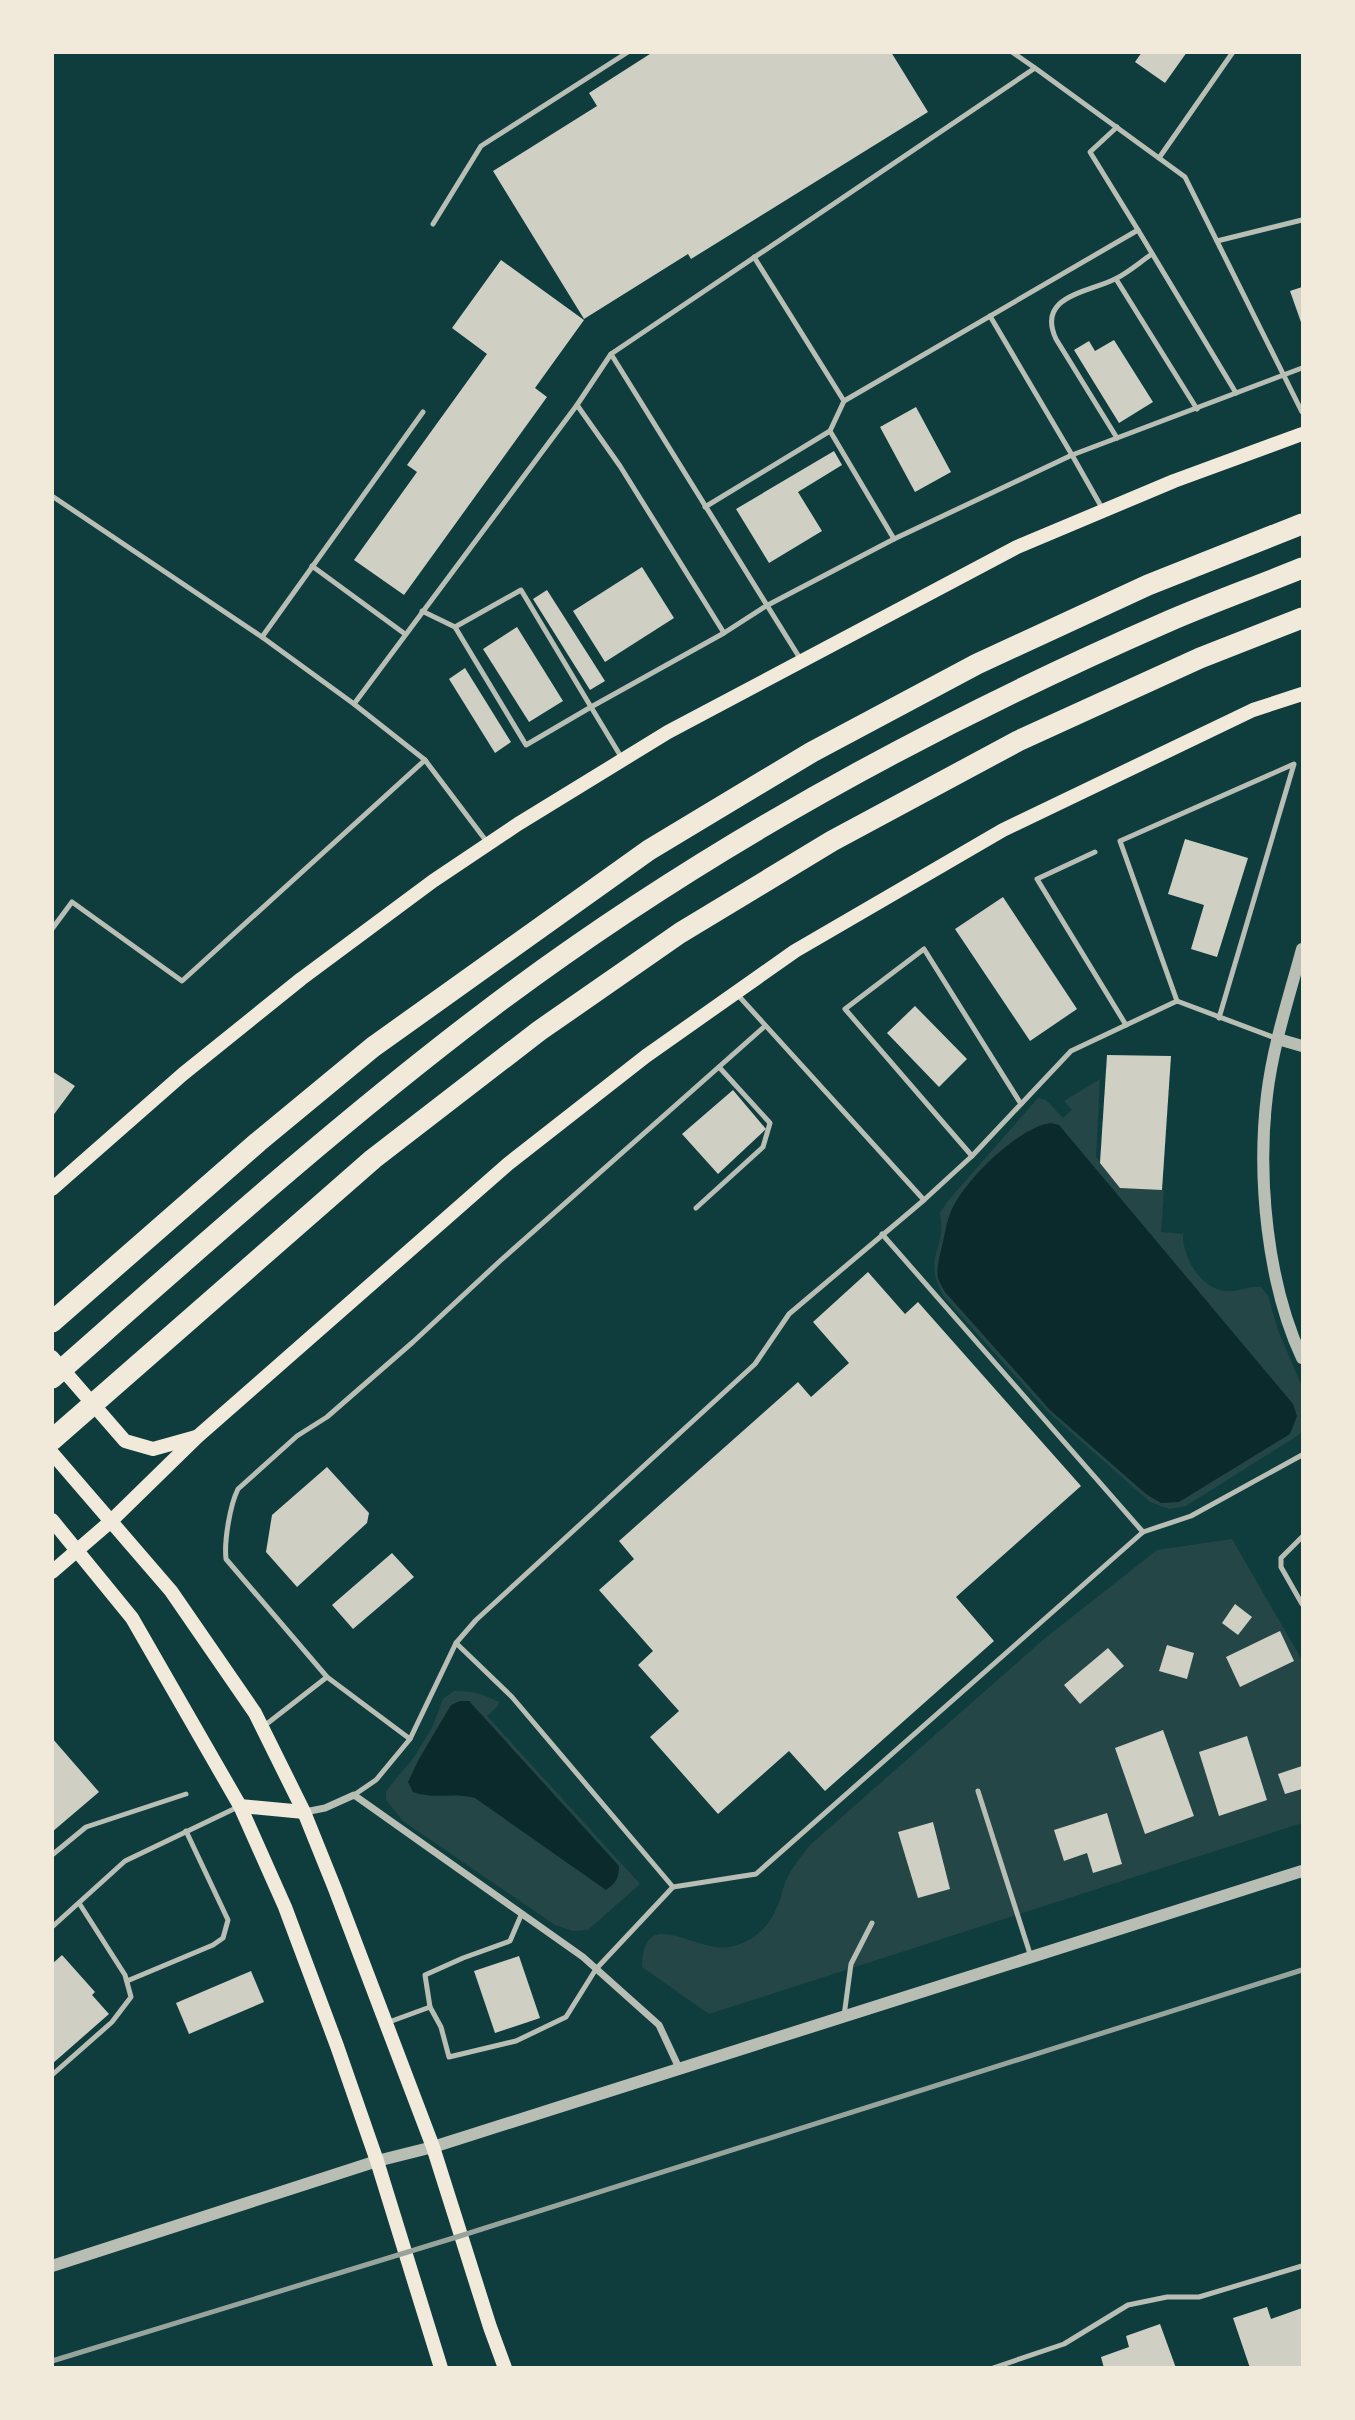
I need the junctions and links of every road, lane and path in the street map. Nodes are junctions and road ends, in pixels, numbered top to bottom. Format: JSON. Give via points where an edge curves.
{"nodes":[{"id":1,"x":628,"y":52,"type":"edge"},
{"id":2,"x":1012,"y":52,"type":"edge"},
{"id":3,"x":1233,"y":52,"type":"edge"},
{"id":4,"x":1035,"y":68,"type":"junction"},
{"id":5,"x":1117,"y":127,"type":"junction"},
{"id":6,"x":1158,"y":158,"type":"junction"},
{"id":7,"x":1303,"y":220,"type":"edge"},
{"id":8,"x":433,"y":224,"type":"dead end"},
{"id":9,"x":1138,"y":230,"type":"junction"},
{"id":10,"x":1217,"y":241,"type":"junction"},
{"id":11,"x":1152,"y":254,"type":"junction"},
{"id":12,"x":754,"y":257,"type":"junction"},
{"id":13,"x":1116,"y":279,"type":"junction"},
{"id":14,"x":990,"y":316,"type":"junction"},
{"id":15,"x":611,"y":354,"type":"junction"},
{"id":16,"x":1303,"y":368,"type":"edge"},
{"id":17,"x":1282,"y":374,"type":"junction"},
{"id":18,"x":1236,"y":393,"type":"junction"},
{"id":19,"x":844,"y":401,"type":"junction"},
{"id":20,"x":577,"y":405,"type":"junction"},
{"id":21,"x":1196,"y":408,"type":"junction"},
{"id":22,"x":423,"y":412,"type":"dead end"},
{"id":23,"x":1303,"y":412,"type":"edge"},
{"id":24,"x":830,"y":431,"type":"junction"},
{"id":25,"x":1303,"y":434,"type":"edge"},
{"id":26,"x":1117,"y":438,"type":"junction"},
{"id":27,"x":1072,"y":455,"type":"junction"},
{"id":28,"x":52,"y":496,"type":"edge"},
{"id":29,"x":705,"y":507,"type":"junction"},
{"id":30,"x":1103,"y":511,"type":"junction"},
{"id":31,"x":1303,"y":524,"type":"edge"},
{"id":32,"x":894,"y":539,"type":"junction"},
{"id":33,"x":312,"y":566,"type":"junction"},
{"id":34,"x":1303,"y":568,"type":"edge"},
{"id":35,"x":766,"y":606,"type":"junction"},
{"id":36,"x":422,"y":611,"type":"junction"},
{"id":37,"x":1296,"y":621,"type":"edge"},
{"id":38,"x":455,"y":627,"type":"junction"},
{"id":39,"x":405,"y":634,"type":"junction"},
{"id":40,"x":724,"y":634,"type":"junction"},
{"id":41,"x":262,"y":637,"type":"junction"},
{"id":42,"x":801,"y":660,"type":"junction"},
{"id":43,"x":1301,"y":695,"type":"edge"},
{"id":44,"x":354,"y":704,"type":"junction"},
{"id":45,"x":591,"y":707,"type":"junction"},
{"id":46,"x":425,"y":760,"type":"junction"},
{"id":47,"x":623,"y":760,"type":"junction"},
{"id":48,"x":489,"y":844,"type":"junction"},
{"id":49,"x":1095,"y":852,"type":"dead end"},
{"id":50,"x":52,"y":929,"type":"edge"},
{"id":51,"x":1303,"y":949,"type":"edge"},
{"id":52,"x":736,"y":993,"type":"junction"},
{"id":53,"x":1177,"y":1001,"type":"junction"},
{"id":54,"x":1219,"y":1018,"type":"junction"},
{"id":55,"x":765,"y":1026,"type":"junction"},
{"id":56,"x":1126,"y":1026,"type":"junction"},
{"id":57,"x":1278,"y":1039,"type":"junction"},
{"id":58,"x":1303,"y":1046,"type":"edge"},
{"id":59,"x":719,"y":1067,"type":"junction"},
{"id":60,"x":1021,"y":1104,"type":"junction"},
{"id":61,"x":972,"y":1156,"type":"junction"},
{"id":62,"x":54,"y":1185,"type":"edge"},
{"id":63,"x":923,"y":1200,"type":"junction"},
{"id":64,"x":696,"y":1208,"type":"dead end"},
{"id":65,"x":882,"y":1234,"type":"junction"},
{"id":66,"x":52,"y":1322,"type":"edge"},
{"id":67,"x":52,"y":1357,"type":"edge"},
{"id":68,"x":1303,"y":1358,"type":"edge"},
{"id":69,"x":52,"y":1378,"type":"edge"},
{"id":70,"x":197,"y":1437,"type":"junction"},
{"id":71,"x":52,"y":1440,"type":"edge"},
{"id":72,"x":52,"y":1453,"type":"edge"},
{"id":73,"x":1303,"y":1455,"type":"edge"},
{"id":74,"x":52,"y":1520,"type":"edge"},
{"id":75,"x":110,"y":1522,"type":"junction"},
{"id":76,"x":1143,"y":1532,"type":"junction"},
{"id":77,"x":1303,"y":1537,"type":"edge"},
{"id":78,"x":78,"y":1550,"type":"junction"},
{"id":79,"x":52,"y":1573,"type":"edge"},
{"id":80,"x":1303,"y":1604,"type":"edge"},
{"id":81,"x":456,"y":1643,"type":"junction"},
{"id":82,"x":327,"y":1677,"type":"junction"},
{"id":83,"x":262,"y":1728,"type":"junction"},
{"id":84,"x":410,"y":1739,"type":"junction"},
{"id":85,"x":978,"y":1791,"type":"dead end"},
{"id":86,"x":186,"y":1794,"type":"dead end"},
{"id":87,"x":354,"y":1795,"type":"junction"},
{"id":88,"x":240,"y":1806,"type":"junction"},
{"id":89,"x":304,"y":1812,"type":"junction"},
{"id":90,"x":186,"y":1831,"type":"junction"},
{"id":91,"x":52,"y":1855,"type":"edge"},
{"id":92,"x":1303,"y":1871,"type":"edge"},
{"id":93,"x":673,"y":1887,"type":"junction"},
{"id":94,"x":79,"y":1903,"type":"junction"},
{"id":95,"x":522,"y":1913,"type":"junction"},
{"id":96,"x":872,"y":1923,"type":"dead end"},
{"id":97,"x":52,"y":1927,"type":"edge"},
{"id":98,"x":1031,"y":1957,"type":"junction"},
{"id":99,"x":596,"y":1969,"type":"junction"},
{"id":100,"x":127,"y":1981,"type":"junction"},
{"id":101,"x":430,"y":2007,"type":"junction"},
{"id":102,"x":844,"y":2016,"type":"junction"},
{"id":103,"x":386,"y":2023,"type":"junction"},
{"id":104,"x":680,"y":2068,"type":"junction"},
{"id":105,"x":52,"y":2075,"type":"edge"},
{"id":106,"x":433,"y":2147,"type":"junction"},
{"id":107,"x":377,"y":2161,"type":"junction"},
{"id":108,"x":52,"y":2266,"type":"edge"},
{"id":109,"x":1303,"y":2266,"type":"edge"},
{"id":110,"x":441,"y":2368,"type":"edge"},
{"id":111,"x":505,"y":2368,"type":"edge"},
{"id":112,"x":993,"y":2368,"type":"edge"}],
"edges":[{"from":1,"to":8,"type":"lane","via":[[481,146]]},
{"from":2,"to":4,"type":"lane"},
{"from":3,"to":6,"type":"lane"},
{"from":4,"to":5,"type":"lane"},
{"from":4,"to":12,"type":"lane"},
{"from":5,"to":6,"type":"lane"},
{"from":5,"to":9,"type":"lane","via":[[1090,152]]},
{"from":6,"to":10,"type":"lane","via":[[1185,177]]},
{"from":7,"to":10,"type":"lane"},
{"from":9,"to":11,"type":"lane"},
{"from":9,"to":14,"type":"lane"},
{"from":10,"to":17,"type":"lane"},
{"from":11,"to":13,"type":"lane"},
{"from":11,"to":18,"type":"lane"},
{"from":12,"to":15,"type":"lane"},
{"from":12,"to":19,"type":"lane"},
{"from":13,"to":21,"type":"lane"},
{"from":13,"to":26,"type":"lane","via":[[1058,305],[1050,328]]},
{"from":14,"to":19,"type":"lane"},
{"from":14,"to":27,"type":"lane"},
{"from":15,"to":20,"type":"lane"},
{"from":15,"to":29,"type":"lane"},
{"from":16,"to":17,"type":"lane"},
{"from":17,"to":18,"type":"lane"},
{"from":17,"to":23,"type":"lane"},
{"from":18,"to":21,"type":"lane"},
{"from":19,"to":24,"type":"lane"},
{"from":20,"to":36,"type":"lane"},
{"from":20,"to":40,"type":"lane"},
{"from":21,"to":26,"type":"lane"},
{"from":22,"to":33,"type":"lane"},
{"from":24,"to":29,"type":"lane"},
{"from":24,"to":32,"type":"lane"},
{"from":25,"to":30,"type":"main road"},
{"from":26,"to":27,"type":"lane"},
{"from":27,"to":30,"type":"lane"},
{"from":27,"to":32,"type":"lane"},
{"from":28,"to":41,"type":"lane"},
{"from":29,"to":35,"type":"lane"},
{"from":30,"to":42,"type":"main road","via":[[1017,547]]},
{"from":31,"to":66,"type":"highway","via":[[1149,586],[977,664],[822,746],[660,843],[373,1047]]},
{"from":32,"to":35,"type":"lane"},
{"from":33,"to":39,"type":"lane"},
{"from":33,"to":41,"type":"lane"},
{"from":34,"to":69,"type":"highway","via":[[1171,620],[1013,694],[875,764],[667,887],[486,1011],[351,1117]]},
{"from":35,"to":40,"type":"lane"},
{"from":35,"to":42,"type":"lane"},
{"from":36,"to":38,"type":"lane"},
{"from":36,"to":39,"type":"lane"},
{"from":37,"to":71,"type":"highway","via":[[1200,658],[1018,741],[832,841],[680,933],[540,1031],[373,1159]]},
{"from":38,"to":45,"type":"lane","via":[[521,590]]},
{"from":38,"to":45,"type":"lane","via":[[526,745]]},
{"from":39,"to":44,"type":"lane"},
{"from":40,"to":45,"type":"lane"},
{"from":41,"to":44,"type":"lane"},
{"from":42,"to":47,"type":"main road"},
{"from":43,"to":52,"type":"main road","via":[[1253,710],[1003,831],[795,951]]},
{"from":44,"to":46,"type":"lane"},
{"from":45,"to":47,"type":"lane"},
{"from":46,"to":48,"type":"lane"},
{"from":46,"to":50,"type":"lane","via":[[182,981],[72,902]]},
{"from":47,"to":48,"type":"main road"},
{"from":48,"to":62,"type":"main road","via":[[301,979]]},
{"from":49,"to":56,"type":"lane","via":[[1037,879]]},
{"from":51,"to":57,"type":"street"},
{"from":52,"to":55,"type":"lane"},
{"from":52,"to":70,"type":"main road","via":[[646,1056],[508,1164]]},
{"from":53,"to":54,"type":"lane"},
{"from":53,"to":54,"type":"lane","via":[[1120,841],[1294,764]]},
{"from":53,"to":56,"type":"lane"},
{"from":54,"to":57,"type":"lane"},
{"from":55,"to":59,"type":"lane"},
{"from":55,"to":63,"type":"lane"},
{"from":56,"to":60,"type":"lane","via":[[1071,1051]]},
{"from":57,"to":58,"type":"street"},
{"from":57,"to":68,"type":"street","via":[[1267,1094],[1267,1213],[1280,1293]]},
{"from":59,"to":64,"type":"lane","via":[[770,1123],[763,1147]]},
{"from":59,"to":82,"type":"lane","via":[[376,1375],[238,1489],[226,1559]]},
{"from":60,"to":61,"type":"lane"},
{"from":60,"to":61,"type":"lane","via":[[924,949],[845,1009]]},
{"from":61,"to":63,"type":"lane"},
{"from":63,"to":65,"type":"lane"},
{"from":65,"to":76,"type":"lane"},
{"from":65,"to":81,"type":"lane","via":[[789,1314],[755,1364]]},
{"from":67,"to":70,"type":"main road","via":[[125,1441],[153,1449]]},
{"from":70,"to":75,"type":"main road"},
{"from":72,"to":75,"type":"main road"},
{"from":73,"to":76,"type":"lane","via":[[1191,1516]]},
{"from":74,"to":78,"type":"main road"},
{"from":75,"to":78,"type":"main road"},
{"from":75,"to":83,"type":"main road","via":[[171,1591]]},
{"from":76,"to":93,"type":"lane","via":[[756,1874]]},
{"from":77,"to":80,"type":"lane","via":[[1281,1558],[1281,1567]]},
{"from":78,"to":79,"type":"main road"},
{"from":78,"to":88,"type":"main road","via":[[132,1618]]},
{"from":81,"to":84,"type":"lane"},
{"from":81,"to":93,"type":"lane","via":[[512,1697]]},
{"from":82,"to":83,"type":"lane"},
{"from":82,"to":84,"type":"lane"},
{"from":83,"to":89,"type":"main road"},
{"from":84,"to":87,"type":"lane","via":[[376,1780]]},
{"from":85,"to":98,"type":"lane"},
{"from":86,"to":91,"type":"lane","via":[[86,1827]]},
{"from":87,"to":89,"type":"street"},
{"from":87,"to":95,"type":"street"},
{"from":88,"to":89,"type":"main road"},
{"from":88,"to":90,"type":"lane"},
{"from":88,"to":107,"type":"main road","via":[[285,1907]]},
{"from":89,"to":103,"type":"main road"},
{"from":90,"to":94,"type":"lane","via":[[125,1861]]},
{"from":90,"to":100,"type":"lane","via":[[228,1920],[223,1938]]},
{"from":92,"to":98,"type":"street"},
{"from":93,"to":99,"type":"lane"},
{"from":94,"to":97,"type":"lane"},
{"from":94,"to":100,"type":"lane"},
{"from":95,"to":99,"type":"street"},
{"from":95,"to":101,"type":"lane","via":[[510,1941],[425,1975]]},
{"from":96,"to":102,"type":"lane","via":[[851,1964]]},
{"from":98,"to":102,"type":"street"},
{"from":99,"to":101,"type":"lane","via":[[566,2017],[503,2045],[449,2057]]},
{"from":99,"to":104,"type":"street","via":[[659,2025]]},
{"from":100,"to":105,"type":"lane","via":[[131,1997],[112,2022]]},
{"from":101,"to":103,"type":"lane"},
{"from":102,"to":104,"type":"street"},
{"from":103,"to":106,"type":"main road"},
{"from":104,"to":106,"type":"street"},
{"from":106,"to":107,"type":"street"},
{"from":106,"to":111,"type":"main road"},
{"from":107,"to":108,"type":"street"},
{"from":107,"to":110,"type":"main road"},
{"from":109,"to":112,"type":"lane","via":[[1199,2297],[1167,2297],[1128,2305],[1064,2344]]}]}
